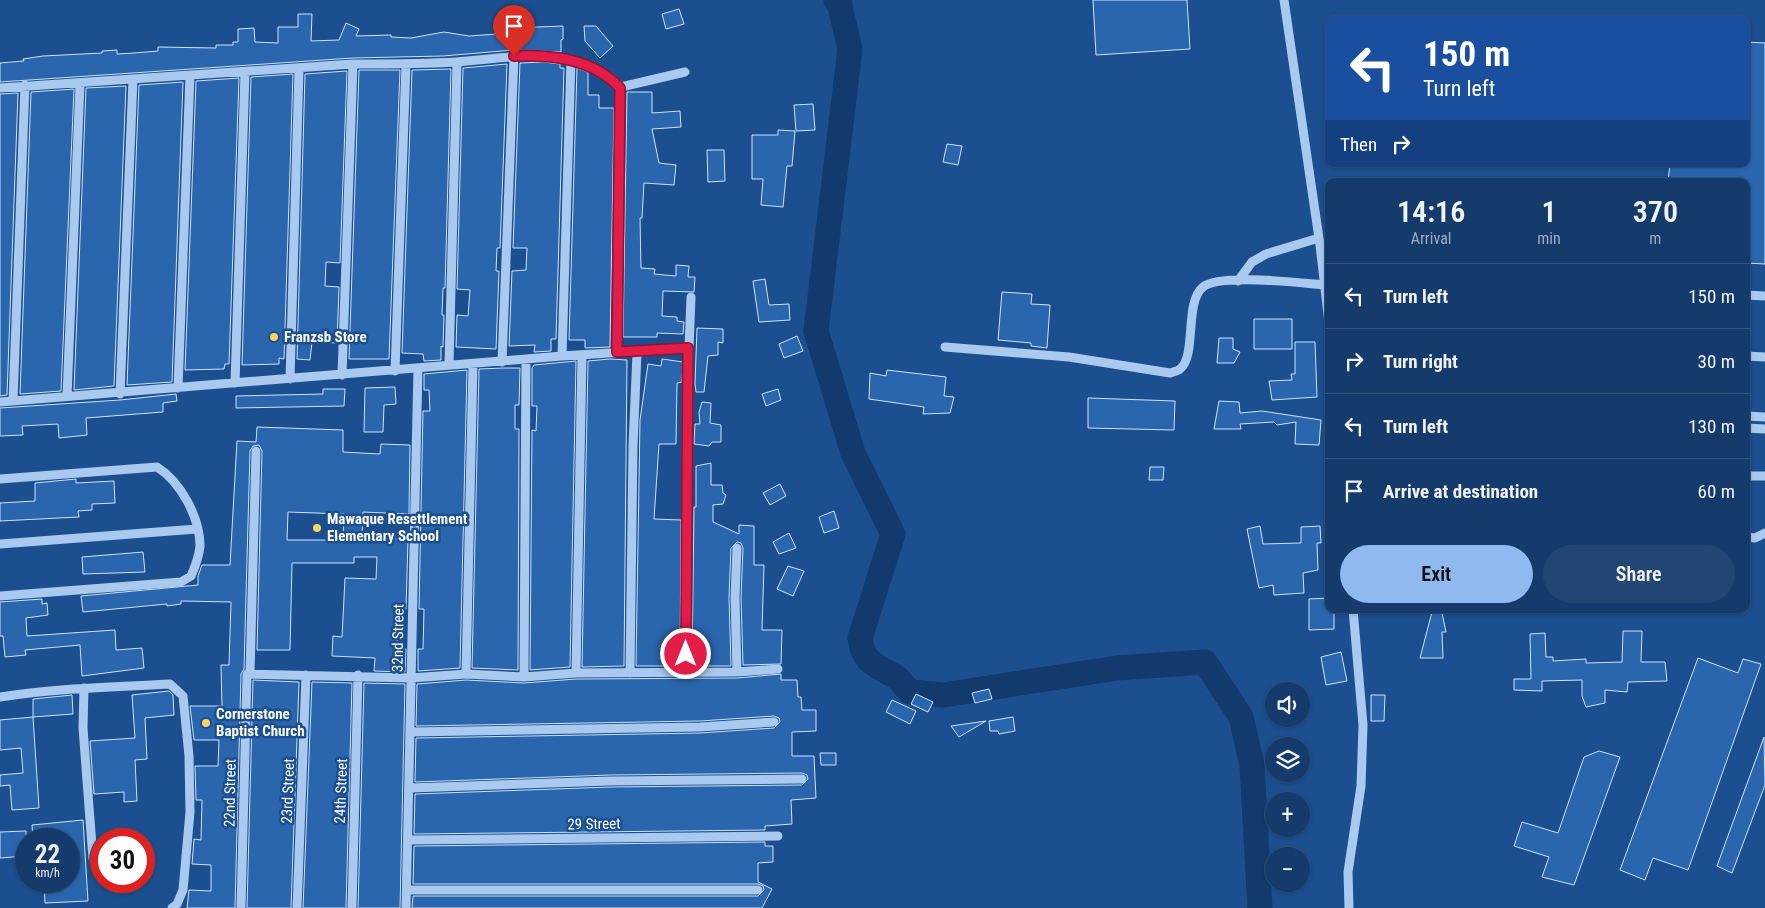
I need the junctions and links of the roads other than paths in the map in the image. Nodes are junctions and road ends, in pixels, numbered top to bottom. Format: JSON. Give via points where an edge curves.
{"nodes":[{"id":1,"x":1284,"y":0,"type":"edge"},
{"id":2,"x":514,"y":56,"type":"junction"},
{"id":3,"x":571,"y":59,"type":"junction"},
{"id":4,"x":457,"y":62,"type":"junction"},
{"id":5,"x":353,"y":64,"type":"junction"},
{"id":6,"x":406,"y":64,"type":"junction"},
{"id":7,"x":299,"y":69,"type":"junction"},
{"id":8,"x":685,"y":72,"type":"dead end"},
{"id":9,"x":245,"y":73,"type":"junction"},
{"id":10,"x":190,"y":75,"type":"junction"},
{"id":11,"x":134,"y":78,"type":"junction"},
{"id":12,"x":80,"y":84,"type":"junction"},
{"id":13,"x":25,"y":85,"type":"junction"},
{"id":14,"x":0,"y":88,"type":"edge"},
{"id":15,"x":620,"y":88,"type":"junction"},
{"id":16,"x":1319,"y":238,"type":"junction"},
{"id":17,"x":1238,"y":281,"type":"junction"},
{"id":18,"x":1324,"y":285,"type":"junction"},
{"id":19,"x":1325,"y":293,"type":"edge"},
{"id":20,"x":1750,"y":295,"type":"edge"},
{"id":21,"x":1765,"y":296,"type":"edge"},
{"id":22,"x":691,"y":297,"type":"dead end"},
{"id":23,"x":945,"y":346,"type":"dead end"},
{"id":24,"x":688,"y":348,"type":"junction"},
{"id":25,"x":617,"y":352,"type":"junction"},
{"id":26,"x":637,"y":353,"type":"junction"},
{"id":27,"x":582,"y":355,"type":"junction"},
{"id":28,"x":562,"y":356,"type":"junction"},
{"id":29,"x":1750,"y":356,"type":"edge"},
{"id":30,"x":1765,"y":357,"type":"edge"},
{"id":31,"x":526,"y":360,"type":"junction"},
{"id":32,"x":502,"y":362,"type":"junction"},
{"id":33,"x":473,"y":364,"type":"junction"},
{"id":34,"x":449,"y":365,"type":"junction"},
{"id":35,"x":418,"y":368,"type":"junction"},
{"id":36,"x":396,"y":371,"type":"junction"},
{"id":37,"x":342,"y":375,"type":"junction"},
{"id":38,"x":290,"y":379,"type":"junction"},
{"id":39,"x":235,"y":383,"type":"junction"},
{"id":40,"x":178,"y":388,"type":"junction"},
{"id":41,"x":120,"y":394,"type":"junction"},
{"id":42,"x":67,"y":396,"type":"junction"},
{"id":43,"x":13,"y":401,"type":"junction"},
{"id":44,"x":0,"y":402,"type":"edge"},
{"id":45,"x":1750,"y":416,"type":"edge"},
{"id":46,"x":1765,"y":417,"type":"edge"},
{"id":47,"x":1750,"y":428,"type":"edge"},
{"id":48,"x":1765,"y":429,"type":"edge"},
{"id":49,"x":256,"y":451,"type":"dead end"},
{"id":50,"x":1750,"y":476,"type":"edge"},
{"id":51,"x":1765,"y":476,"type":"edge"},
{"id":52,"x":0,"y":479,"type":"edge"},
{"id":53,"x":197,"y":529,"type":"junction"},
{"id":54,"x":1765,"y":533,"type":"edge"},
{"id":55,"x":1750,"y":537,"type":"edge"},
{"id":56,"x":0,"y":544,"type":"edge"},
{"id":57,"x":737,"y":548,"type":"dead end"},
{"id":58,"x":0,"y":596,"type":"edge"},
{"id":59,"x":1353,"y":613,"type":"edge"},
{"id":60,"x":778,"y":669,"type":"dead end"},
{"id":61,"x":737,"y":672,"type":"junction"},
{"id":62,"x":576,"y":673,"type":"junction"},
{"id":63,"x":630,"y":673,"type":"junction"},
{"id":64,"x":686,"y":673,"type":"junction"},
{"id":65,"x":466,"y":674,"type":"junction"},
{"id":66,"x":306,"y":675,"type":"junction"},
{"id":67,"x":358,"y":675,"type":"junction"},
{"id":68,"x":248,"y":676,"type":"junction"},
{"id":69,"x":524,"y":676,"type":"junction"},
{"id":70,"x":411,"y":678,"type":"junction"},
{"id":71,"x":84,"y":688,"type":"junction"},
{"id":72,"x":0,"y":697,"type":"edge"},
{"id":73,"x":774,"y":722,"type":"dead end"},
{"id":74,"x":411,"y":732,"type":"junction"},
{"id":75,"x":802,"y":779,"type":"dead end"},
{"id":76,"x":410,"y":788,"type":"junction"},
{"id":77,"x":91,"y":828,"type":"edge"},
{"id":78,"x":778,"y":836,"type":"dead end"},
{"id":79,"x":409,"y":840,"type":"junction"},
{"id":80,"x":407,"y":890,"type":"junction"},
{"id":81,"x":758,"y":890,"type":"dead end"},
{"id":82,"x":172,"y":908,"type":"edge"},
{"id":83,"x":241,"y":908,"type":"edge"},
{"id":84,"x":298,"y":908,"type":"edge"},
{"id":85,"x":352,"y":908,"type":"edge"},
{"id":86,"x":406,"y":908,"type":"edge"},
{"id":87,"x":1349,"y":908,"type":"edge"}],
"edges":[{"from":1,"to":16,"type":"street"},
{"from":2,"to":3,"type":"street"},
{"from":2,"to":4,"type":"street"},
{"from":2,"to":32,"type":"street"},
{"from":3,"to":15,"type":"street","via":[[600,70]]},
{"from":3,"to":28,"type":"street"},
{"from":4,"to":6,"type":"street"},
{"from":4,"to":34,"type":"street"},
{"from":5,"to":6,"type":"street"},
{"from":5,"to":7,"type":"street"},
{"from":5,"to":37,"type":"street"},
{"from":6,"to":36,"type":"street"},
{"from":7,"to":9,"type":"street"},
{"from":7,"to":38,"type":"street"},
{"from":8,"to":15,"type":"street"},
{"from":9,"to":10,"type":"street"},
{"from":9,"to":39,"type":"street"},
{"from":10,"to":11,"type":"street"},
{"from":10,"to":40,"type":"street"},
{"from":11,"to":12,"type":"street"},
{"from":11,"to":41,"type":"street"},
{"from":12,"to":13,"type":"street"},
{"from":12,"to":42,"type":"street"},
{"from":13,"to":14,"type":"street"},
{"from":13,"to":43,"type":"street"},
{"from":15,"to":25,"type":"street"},
{"from":16,"to":17,"type":"street","via":[[1266,254],[1252,262]]},
{"from":16,"to":18,"type":"street"},
{"from":17,"to":18,"type":"street","via":[[1278,280]]},
{"from":17,"to":23,"type":"street","via":[[1218,281],[1203,286],[1196,296],[1188,358],[1180,369],[1170,374],[1069,357]]},
{"from":18,"to":19,"type":"street"},
{"from":20,"to":21,"type":"street"},
{"from":22,"to":24,"type":"street"},
{"from":24,"to":26,"type":"street"},
{"from":24,"to":64,"type":"street"},
{"from":25,"to":26,"type":"street"},
{"from":25,"to":27,"type":"street"},
{"from":26,"to":63,"type":"street"},
{"from":27,"to":28,"type":"street"},
{"from":27,"to":62,"type":"street"},
{"from":28,"to":31,"type":"street"},
{"from":29,"to":30,"type":"street"},
{"from":31,"to":32,"type":"street"},
{"from":31,"to":69,"type":"street"},
{"from":32,"to":33,"type":"street"},
{"from":33,"to":34,"type":"street"},
{"from":33,"to":65,"type":"street"},
{"from":34,"to":35,"type":"street"},
{"from":35,"to":36,"type":"street"},
{"from":35,"to":70,"type":"street","name":"32nd Street"},
{"from":36,"to":37,"type":"street"},
{"from":37,"to":38,"type":"street"},
{"from":38,"to":39,"type":"street"},
{"from":39,"to":40,"type":"street"},
{"from":40,"to":41,"type":"street"},
{"from":41,"to":42,"type":"street"},
{"from":42,"to":43,"type":"street"},
{"from":43,"to":44,"type":"street"},
{"from":45,"to":46,"type":"street"},
{"from":47,"to":48,"type":"street"},
{"from":49,"to":68,"type":"street","name":"22nd Street"},
{"from":50,"to":51,"type":"street"},
{"from":52,"to":53,"type":"street","via":[[158,467],[173,480],[190,506]]},
{"from":53,"to":56,"type":"street"},
{"from":53,"to":58,"type":"street","via":[[200,547],[196,564],[191,576],[181,582]]},
{"from":54,"to":55,"type":"street"},
{"from":57,"to":61,"type":"street"},
{"from":59,"to":87,"type":"street","via":[[1363,725],[1361,786],[1348,872]]},
{"from":60,"to":61,"type":"street"},
{"from":61,"to":64,"type":"street"},
{"from":62,"to":63,"type":"street"},
{"from":62,"to":69,"type":"street"},
{"from":63,"to":64,"type":"street"},
{"from":65,"to":69,"type":"street"},
{"from":65,"to":70,"type":"street"},
{"from":66,"to":67,"type":"street"},
{"from":66,"to":68,"type":"street"},
{"from":66,"to":84,"type":"street","name":"23rd Street"},
{"from":67,"to":70,"type":"street"},
{"from":67,"to":85,"type":"street","name":"24th Street"},
{"from":68,"to":83,"type":"street","name":"22nd Street"},
{"from":70,"to":74,"type":"street","name":"32nd Street"},
{"from":71,"to":72,"type":"street"},
{"from":71,"to":77,"type":"street"},
{"from":71,"to":82,"type":"street","via":[[170,684],[183,696],[190,812],[183,890]]},
{"from":73,"to":74,"type":"street"},
{"from":74,"to":76,"type":"street","name":"32nd Street"},
{"from":75,"to":76,"type":"street"},
{"from":76,"to":79,"type":"street","name":"32nd Street"},
{"from":78,"to":79,"type":"street","name":"29 Street"},
{"from":79,"to":80,"type":"street","name":"32nd Street"},
{"from":80,"to":81,"type":"street"},
{"from":80,"to":86,"type":"street","name":"32nd Street"}]}
